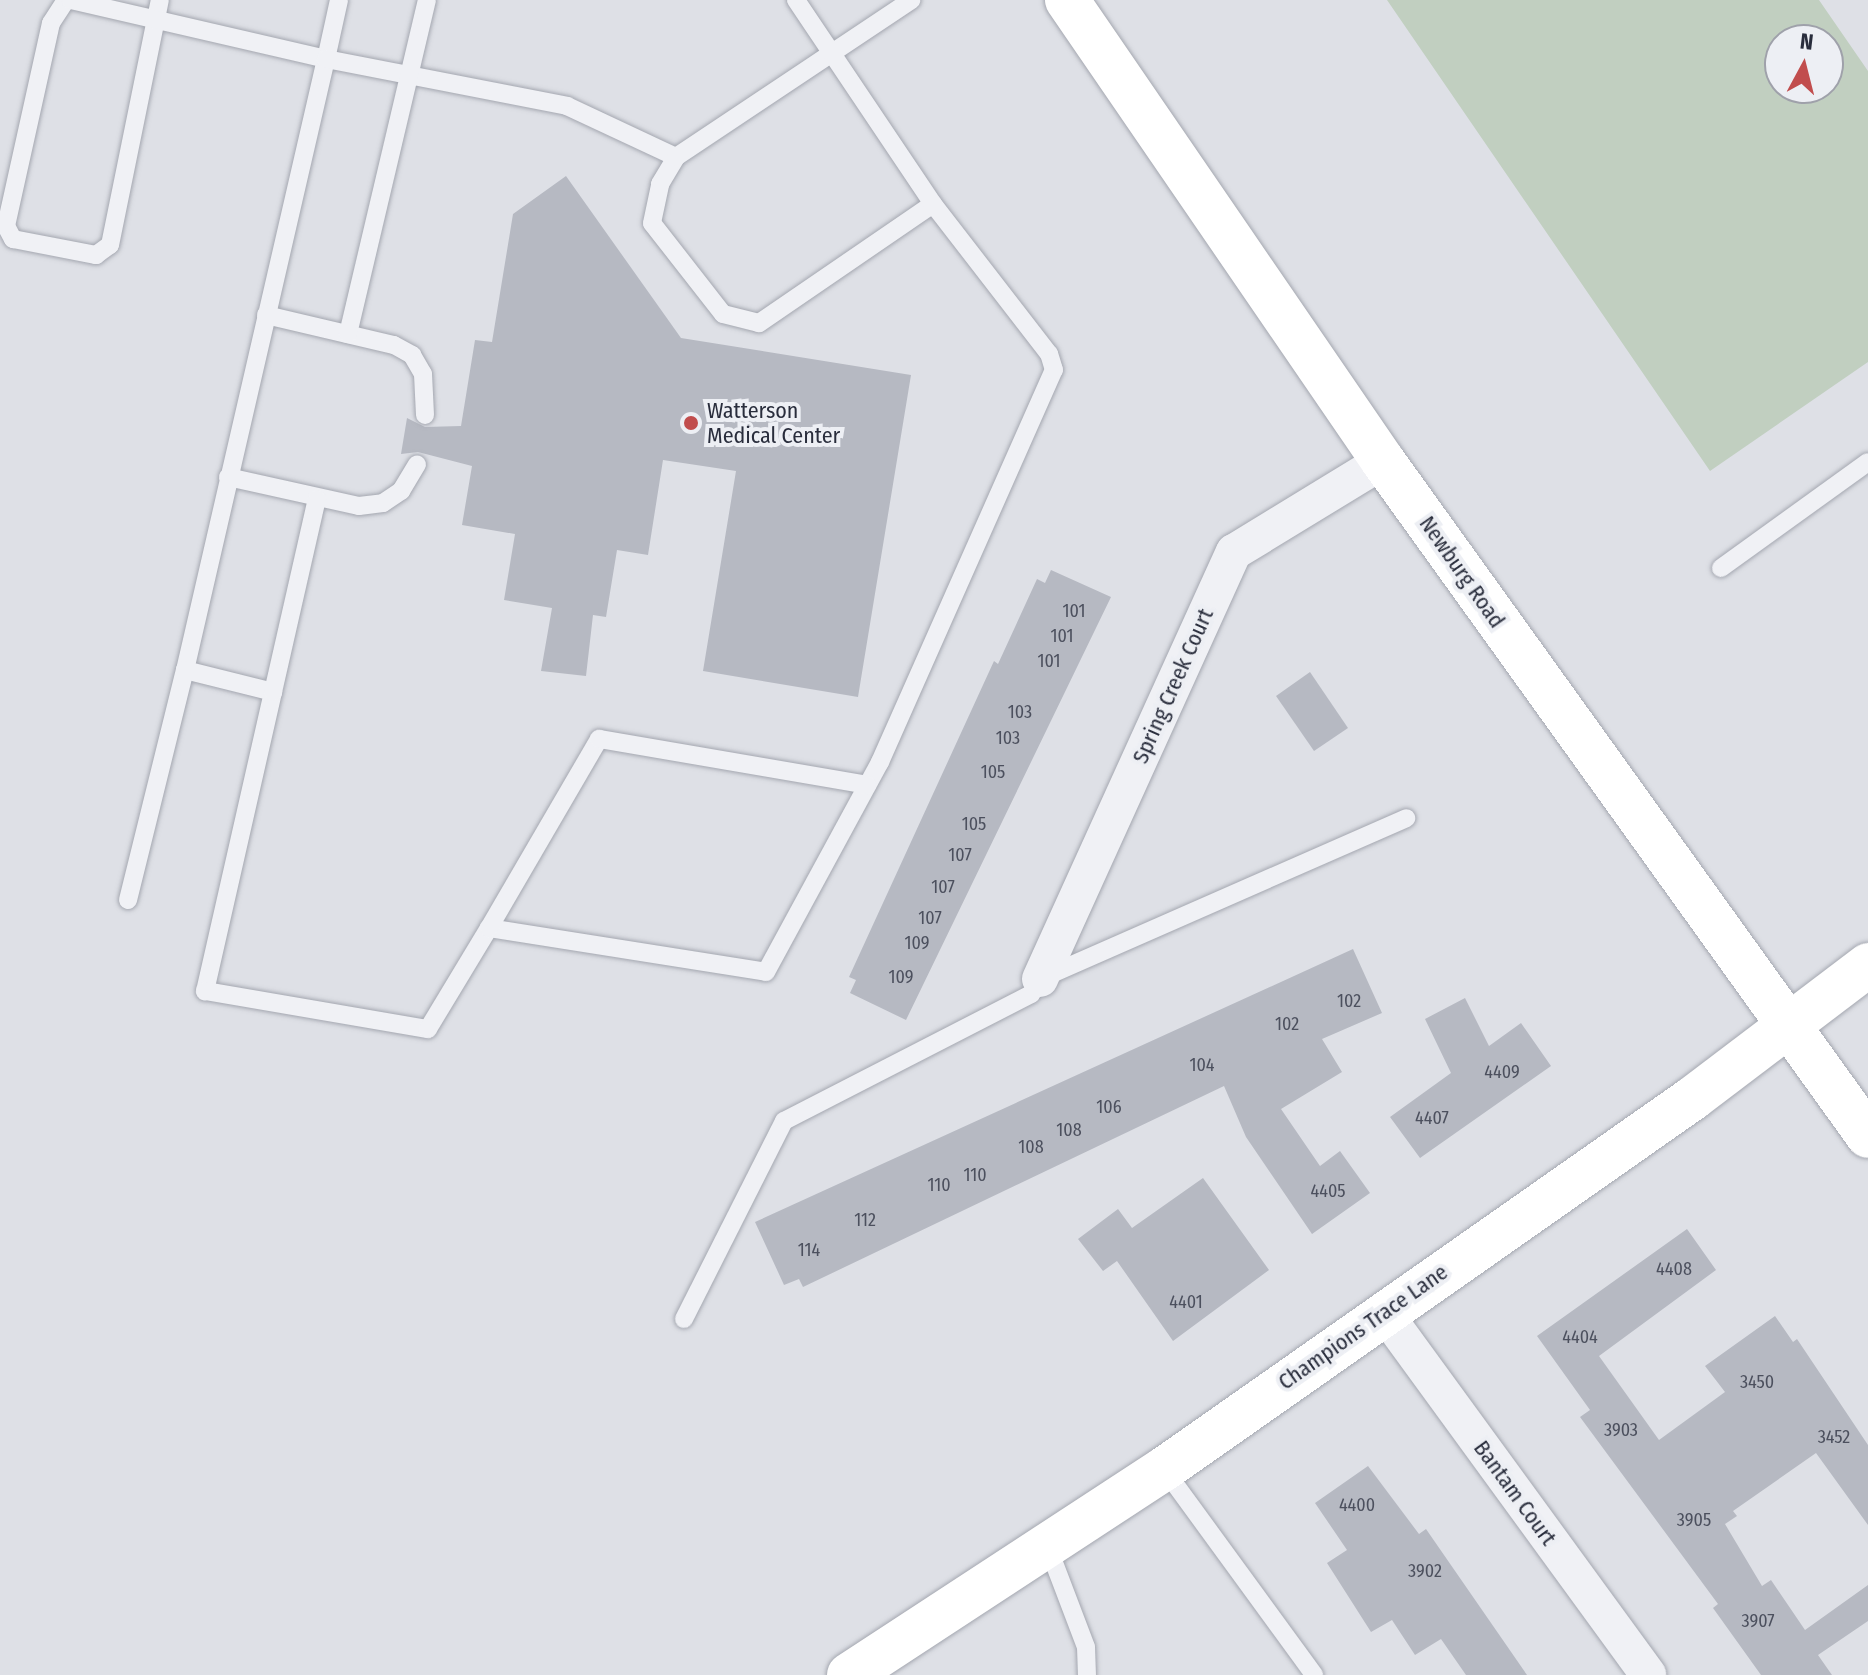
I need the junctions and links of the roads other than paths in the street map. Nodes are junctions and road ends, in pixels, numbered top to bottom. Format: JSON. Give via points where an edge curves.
{"nodes":[{"id":1,"x":68,"y":0,"type":"edge"},
{"id":2,"x":160,"y":0,"type":"edge"},
{"id":3,"x":339,"y":0,"type":"edge"},
{"id":4,"x":427,"y":0,"type":"edge"},
{"id":5,"x":796,"y":0,"type":"edge"},
{"id":6,"x":911,"y":0,"type":"edge"},
{"id":7,"x":1067,"y":0,"type":"edge"},
{"id":8,"x":155,"y":23,"type":"junction"},
{"id":9,"x":834,"y":51,"type":"junction"},
{"id":10,"x":326,"y":59,"type":"junction"},
{"id":11,"x":407,"y":75,"type":"junction"},
{"id":12,"x":676,"y":157,"type":"junction"},
{"id":13,"x":933,"y":204,"type":"junction"},
{"id":14,"x":266,"y":315,"type":"junction"},
{"id":15,"x":348,"y":334,"type":"junction"},
{"id":16,"x":425,"y":415,"type":"dead end"},
{"id":17,"x":1383,"y":461,"type":"junction"},
{"id":18,"x":1868,"y":462,"type":"edge"},
{"id":19,"x":417,"y":464,"type":"dead end"},
{"id":20,"x":228,"y":477,"type":"junction"},
{"id":21,"x":317,"y":499,"type":"junction"},
{"id":22,"x":1721,"y":568,"type":"dead end"},
{"id":23,"x":185,"y":670,"type":"junction"},
{"id":24,"x":273,"y":692,"type":"junction"},
{"id":25,"x":867,"y":785,"type":"junction"},
{"id":26,"x":1406,"y":818,"type":"dead end"},
{"id":27,"x":128,"y":900,"type":"dead end"},
{"id":28,"x":489,"y":928,"type":"junction"},
{"id":29,"x":1868,"y":965,"type":"edge"},
{"id":30,"x":1040,"y":979,"type":"junction"},
{"id":31,"x":1787,"y":1025,"type":"junction"},
{"id":32,"x":1868,"y":1136,"type":"edge"},
{"id":33,"x":1383,"y":1311,"type":"junction"},
{"id":34,"x":684,"y":1319,"type":"dead end"},
{"id":35,"x":1164,"y":1469,"type":"junction"},
{"id":36,"x":1048,"y":1547,"type":"junction"},
{"id":37,"x":849,"y":1675,"type":"edge"},
{"id":38,"x":1087,"y":1675,"type":"edge"},
{"id":39,"x":1314,"y":1675,"type":"edge"},
{"id":40,"x":1648,"y":1675,"type":"edge"}],
"edges":[{"from":1,"to":8,"type":"lane"},
{"from":1,"to":8,"type":"lane","via":[[51,23],[6,226],[13,239],[96,255],[110,245]]},
{"from":2,"to":8,"type":"lane"},
{"from":3,"to":10,"type":"lane"},
{"from":4,"to":11,"type":"lane"},
{"from":5,"to":9,"type":"lane"},
{"from":6,"to":9,"type":"lane"},
{"from":7,"to":17,"type":"main road","name":"Newburg Road"},
{"from":8,"to":10,"type":"lane"},
{"from":9,"to":12,"type":"lane"},
{"from":9,"to":13,"type":"lane"},
{"from":10,"to":11,"type":"lane"},
{"from":10,"to":14,"type":"lane"},
{"from":11,"to":12,"type":"lane","via":[[567,106]]},
{"from":11,"to":15,"type":"lane"},
{"from":12,"to":13,"type":"lane","via":[[660,184],[652,223],[723,314],[759,323]]},
{"from":13,"to":25,"type":"lane","via":[[1033,332],[1054,370]]},
{"from":14,"to":15,"type":"lane"},
{"from":14,"to":20,"type":"lane"},
{"from":15,"to":16,"type":"lane","via":[[412,355],[423,374]]},
{"from":17,"to":30,"type":"street","name":"Spring Creek Court","via":[[1234,552]]},
{"from":17,"to":31,"type":"main road","name":"Newburg Road"},
{"from":18,"to":22,"type":"lane"},
{"from":19,"to":21,"type":"lane","via":[[401,491],[383,503]]},
{"from":20,"to":21,"type":"lane"},
{"from":20,"to":23,"type":"lane"},
{"from":21,"to":24,"type":"lane"},
{"from":23,"to":24,"type":"lane"},
{"from":23,"to":27,"type":"lane"},
{"from":24,"to":28,"type":"lane","via":[[205,991],[428,1029]]},
{"from":25,"to":28,"type":"lane","via":[[599,739]]},
{"from":25,"to":28,"type":"lane","via":[[766,972]]},
{"from":26,"to":30,"type":"lane"},
{"from":29,"to":31,"type":"main road","name":"Champions Trace Lane"},
{"from":30,"to":34,"type":"lane","via":[[1031,994],[784,1121]]},
{"from":31,"to":32,"type":"main road","name":"Newburg Road"},
{"from":31,"to":33,"type":"main road","name":"Champions Trace Lane","via":[[1693,1098]]},
{"from":33,"to":35,"type":"main road","name":"Champions Trace Lane"},
{"from":33,"to":40,"type":"street","name":"Bantam Court"},
{"from":35,"to":36,"type":"main road","name":"Champions Trace Lane"},
{"from":35,"to":39,"type":"lane"},
{"from":36,"to":37,"type":"main road","name":"Champions Trace Lane"},
{"from":36,"to":38,"type":"lane","via":[[1086,1647]]}]}
